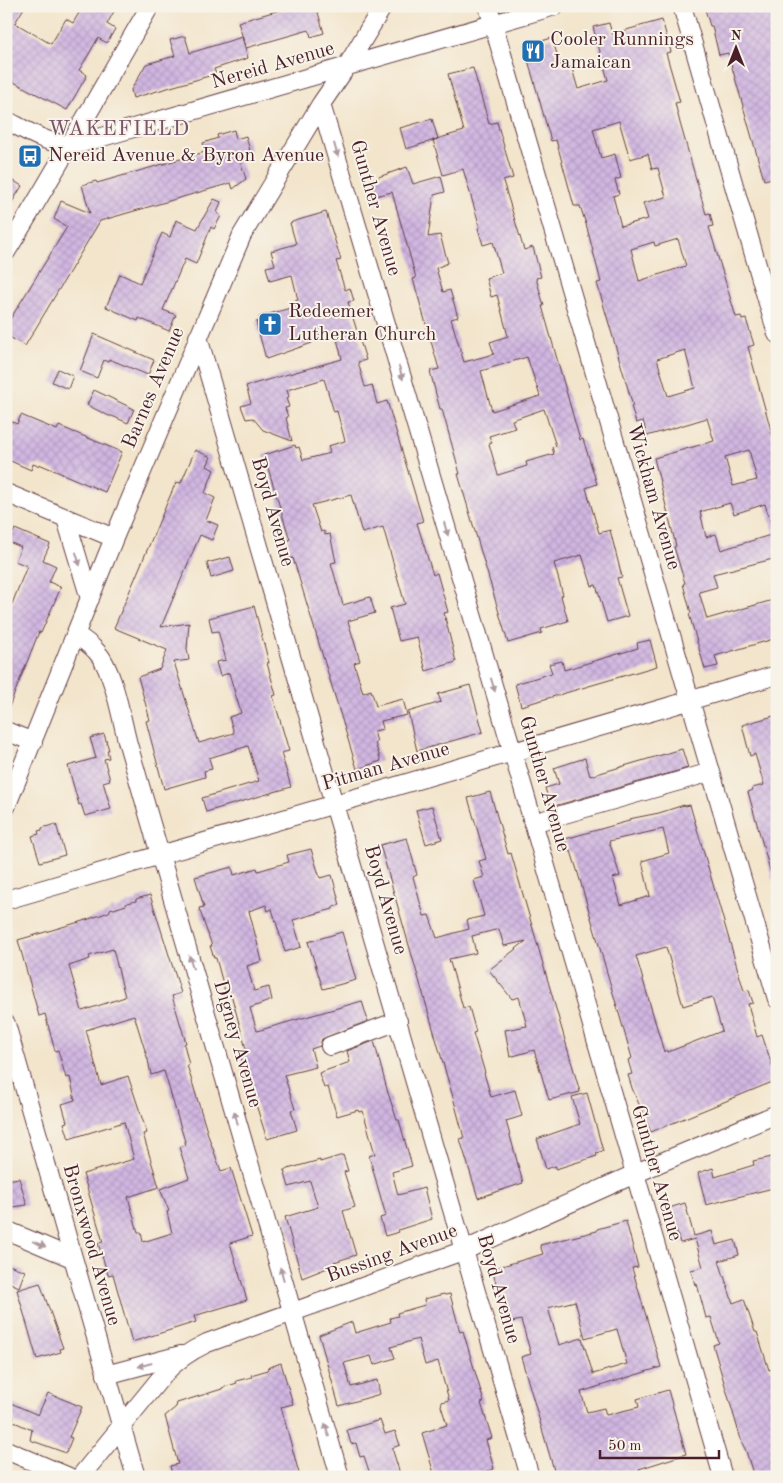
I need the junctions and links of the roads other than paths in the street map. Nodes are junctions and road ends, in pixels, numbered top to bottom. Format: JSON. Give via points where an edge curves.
{"nodes":[{"id":1,"x":150,"y":6,"type":"edge"},
{"id":2,"x":382,"y":6,"type":"edge"},
{"id":3,"x":488,"y":6,"type":"edge"},
{"id":4,"x":555,"y":6,"type":"edge"},
{"id":5,"x":682,"y":6,"type":"edge"},
{"id":6,"x":493,"y":24,"type":"junction"},
{"id":7,"x":347,"y":66,"type":"junction"},
{"id":8,"x":321,"y":104,"type":"junction"},
{"id":9,"x":6,"y":120,"type":"edge"},
{"id":10,"x":70,"y":145,"type":"junction"},
{"id":11,"x":6,"y":252,"type":"edge"},
{"id":12,"x":777,"y":334,"type":"edge"},
{"id":13,"x":198,"y":336,"type":"junction"},
{"id":14,"x":6,"y":493,"type":"edge"},
{"id":15,"x":66,"y":519,"type":"junction"},
{"id":16,"x":114,"y":538,"type":"junction"},
{"id":17,"x":90,"y":599,"type":"junction"},
{"id":18,"x":76,"y":635,"type":"junction"},
{"id":19,"x":777,"y":675,"type":"edge"},
{"id":20,"x":690,"y":700,"type":"junction"},
{"id":21,"x":6,"y":731,"type":"edge"},
{"id":22,"x":33,"y":742,"type":"junction"},
{"id":23,"x":513,"y":753,"type":"junction"},
{"id":24,"x":711,"y":772,"type":"junction"},
{"id":25,"x":335,"y":804,"type":"junction"},
{"id":26,"x":6,"y":807,"type":"edge"},
{"id":27,"x":533,"y":823,"type":"junction"},
{"id":28,"x":160,"y":856,"type":"junction"},
{"id":29,"x":6,"y":900,"type":"edge"},
{"id":30,"x":777,"y":999,"type":"edge"},
{"id":31,"x":398,"y":1021,"type":"junction"},
{"id":32,"x":6,"y":1024,"type":"edge"},
{"id":33,"x":330,"y":1046,"type":"dead end"},
{"id":34,"x":777,"y":1114,"type":"edge"},
{"id":35,"x":634,"y":1175,"type":"junction"},
{"id":36,"x":6,"y":1230,"type":"edge"},
{"id":37,"x":465,"y":1250,"type":"junction"},
{"id":38,"x":72,"y":1258,"type":"junction"},
{"id":39,"x":293,"y":1313,"type":"junction"},
{"id":40,"x":184,"y":1355,"type":"junction"},
{"id":41,"x":106,"y":1374,"type":"junction"},
{"id":42,"x":121,"y":1425,"type":"junction"},
{"id":43,"x":6,"y":1450,"type":"edge"},
{"id":44,"x":69,"y":1477,"type":"edge"},
{"id":45,"x":80,"y":1477,"type":"edge"},
{"id":46,"x":136,"y":1477,"type":"edge"},
{"id":47,"x":340,"y":1477,"type":"edge"},
{"id":48,"x":530,"y":1477,"type":"edge"},
{"id":49,"x":723,"y":1477,"type":"edge"}],
"edges":[{"from":1,"to":10,"type":"street"},
{"from":2,"to":7,"type":"street","name":"Barnes Avenue"},
{"from":3,"to":6,"type":"street","name":"Wickham Avenue"},
{"from":4,"to":6,"type":"street","name":"Nereid Avenue"},
{"from":5,"to":12,"type":"street"},
{"from":6,"to":7,"type":"street","name":"Nereid Avenue"},
{"from":6,"to":20,"type":"street","name":"Wickham Avenue"},
{"from":7,"to":8,"type":"street","name":"Barnes Avenue"},
{"from":7,"to":10,"type":"street","name":"Nereid Avenue"},
{"from":8,"to":13,"type":"street","name":"Barnes Avenue","via":[[242,235]]},
{"from":8,"to":23,"type":"street","name":"Gunther Avenue","one_way":true},
{"from":9,"to":10,"type":"street","name":"Nereid Avenue","via":[[48,141]]},
{"from":10,"to":11,"type":"street"},
{"from":13,"to":16,"type":"street","name":"Barnes Avenue"},
{"from":13,"to":25,"type":"street","name":"Boyd Avenue"},
{"from":14,"to":15,"type":"street"},
{"from":15,"to":16,"type":"street"},
{"from":15,"to":17,"type":"street","one_way":true},
{"from":16,"to":17,"type":"street","name":"Barnes Avenue"},
{"from":17,"to":18,"type":"street","name":"Barnes Avenue"},
{"from":18,"to":22,"type":"street","name":"Barnes Avenue"},
{"from":18,"to":28,"type":"street","name":"Digney Avenue","via":[[92,646],[111,676]]},
{"from":19,"to":20,"type":"street","name":"Pitman Avenue"},
{"from":20,"to":23,"type":"street","name":"Pitman Avenue"},
{"from":20,"to":24,"type":"street","name":"Wickham Avenue"},
{"from":21,"to":22,"type":"street"},
{"from":22,"to":26,"type":"street","name":"Barnes Avenue"},
{"from":23,"to":25,"type":"street","name":"Pitman Avenue"},
{"from":23,"to":27,"type":"street","name":"Gunther Avenue"},
{"from":24,"to":27,"type":"street"},
{"from":24,"to":30,"type":"street","name":"Wickham Avenue"},
{"from":25,"to":28,"type":"street","name":"Pitman Avenue"},
{"from":25,"to":31,"type":"street","name":"Boyd Avenue"},
{"from":27,"to":35,"type":"street","name":"Gunther Avenue"},
{"from":28,"to":29,"type":"street","name":"Pitman Avenue"},
{"from":39,"to":28,"type":"street","name":"Digney Avenue","one_way":true},
{"from":31,"to":33,"type":"street"},
{"from":31,"to":37,"type":"street","name":"Boyd Avenue"},
{"from":32,"to":38,"type":"street","name":"Bronxwood Avenue"},
{"from":34,"to":35,"type":"street","name":"Bussing Avenue"},
{"from":35,"to":37,"type":"street","name":"Bussing Avenue"},
{"from":35,"to":49,"type":"street","name":"Gunther Avenue"},
{"from":36,"to":38,"type":"street","one_way":true},
{"from":37,"to":39,"type":"street","name":"Bussing Avenue"},
{"from":37,"to":48,"type":"street","name":"Boyd Avenue"},
{"from":38,"to":41,"type":"street","name":"Bronxwood Avenue"},
{"from":39,"to":40,"type":"street","name":"Bussing Avenue","via":[[207,1343]]},
{"from":47,"to":39,"type":"street","name":"Digney Avenue","one_way":true},
{"from":40,"to":41,"type":"street","name":"Bussing Avenue","one_way":true},
{"from":40,"to":42,"type":"street","name":"Bussing Avenue","via":[[168,1368]]},
{"from":41,"to":42,"type":"street","name":"Bronxwood Avenue"},
{"from":42,"to":45,"type":"street","name":"Bussing Avenue"},
{"from":42,"to":46,"type":"street","name":"Bronxwood Avenue"},
{"from":43,"to":44,"type":"street"}]}
